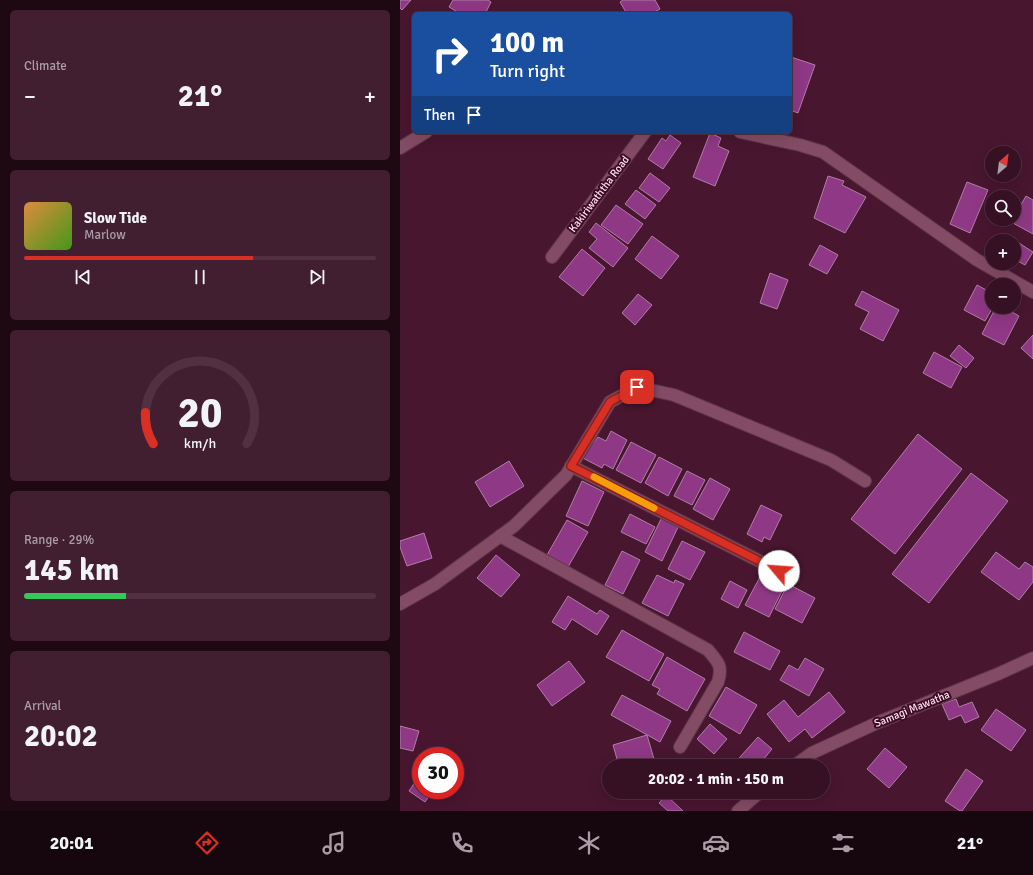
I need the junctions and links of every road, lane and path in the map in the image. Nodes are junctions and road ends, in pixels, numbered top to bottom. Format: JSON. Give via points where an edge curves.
{"nodes":[{"id":1,"x":423,"y":134,"type":"edge"},
{"id":2,"x":644,"y":134,"type":"edge"},
{"id":3,"x":749,"y":134,"type":"edge"},
{"id":4,"x":400,"y":148,"type":"edge"},
{"id":5,"x":552,"y":257,"type":"dead end"},
{"id":6,"x":1033,"y":292,"type":"edge"},
{"id":7,"x":571,"y":466,"type":"junction"},
{"id":8,"x":865,"y":481,"type":"dead end"},
{"id":9,"x":500,"y":536,"type":"junction"},
{"id":10,"x":793,"y":578,"type":"dead end"},
{"id":11,"x":400,"y":604,"type":"edge"},
{"id":12,"x":1033,"y":658,"type":"edge"},
{"id":13,"x":680,"y":747,"type":"dead end"},
{"id":14,"x":804,"y":759,"type":"edge"},
{"id":15,"x":752,"y":799,"type":"edge"},
{"id":16,"x":738,"y":811,"type":"edge"}],
"edges":[{"from":1,"to":4,"type":"street"},
{"from":2,"to":5,"type":"street","name":"Kakiriwaththa Road"},
{"from":3,"to":6,"type":"street","via":[[823,152],[977,260]]},
{"from":7,"to":8,"type":"street","via":[[610,402],[637,387],[674,395],[831,460]]},
{"from":7,"to":9,"type":"street","via":[[566,475],[514,526]]},
{"from":7,"to":10,"type":"street"},
{"from":9,"to":11,"type":"street","via":[[436,584]]},
{"from":9,"to":13,"type":"street","via":[[708,650],[717,661],[721,672],[718,682]]},
{"from":12,"to":14,"type":"street","name":"Samagi Mawatha","via":[[879,722]]},
{"from":15,"to":16,"type":"street"}]}
